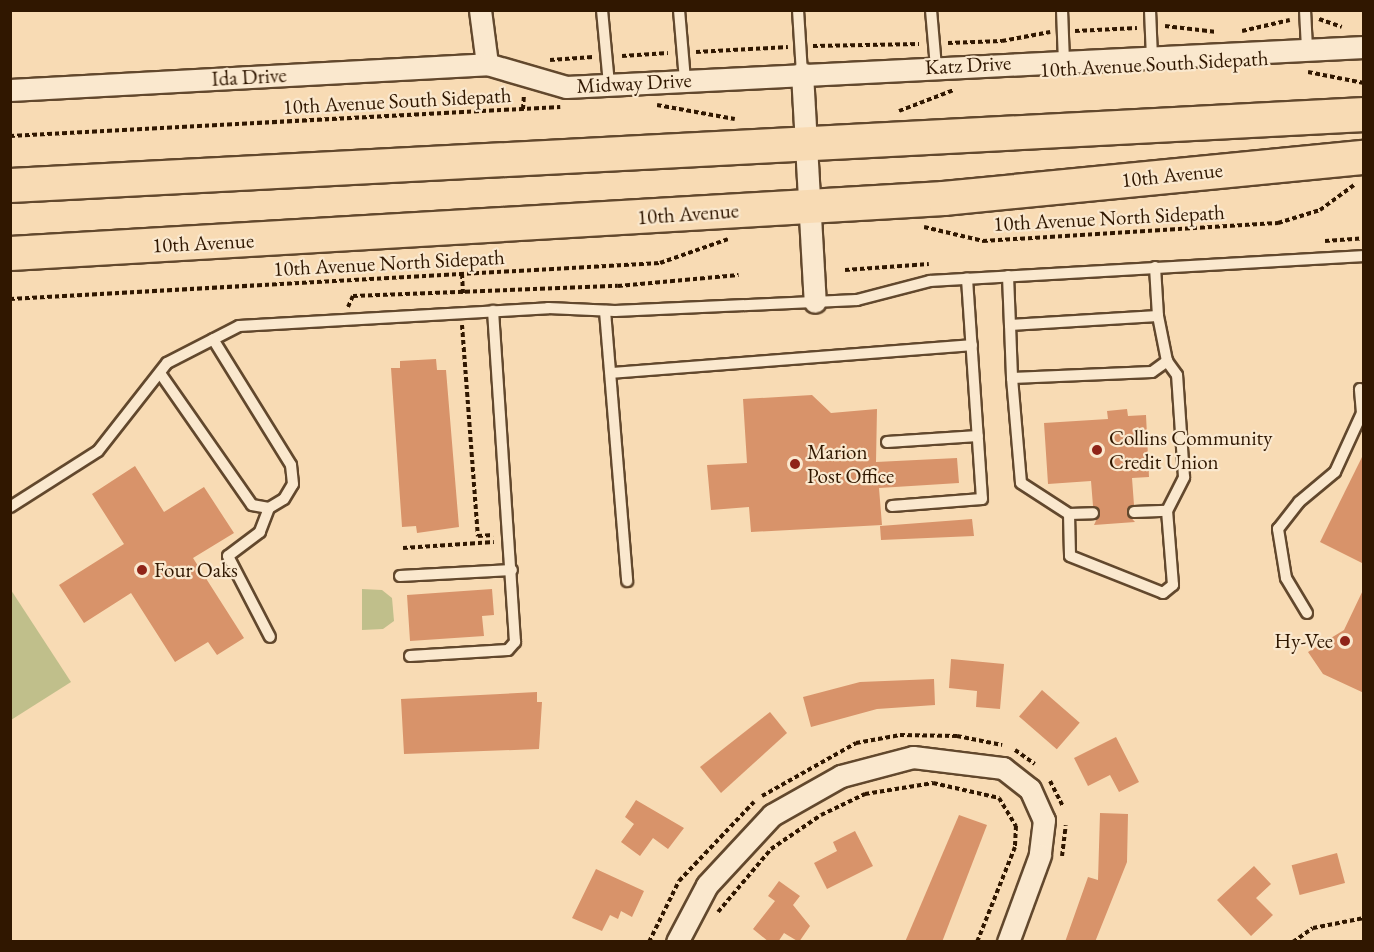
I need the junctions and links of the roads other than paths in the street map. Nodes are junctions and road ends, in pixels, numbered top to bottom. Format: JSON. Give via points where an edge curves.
{"nodes":[{"id":1,"x":480,"y":10,"type":"edge"},
{"id":2,"x":602,"y":10,"type":"edge"},
{"id":3,"x":679,"y":10,"type":"edge"},
{"id":4,"x":798,"y":10,"type":"edge"},
{"id":5,"x":931,"y":10,"type":"edge"},
{"id":6,"x":1062,"y":10,"type":"edge"},
{"id":7,"x":1150,"y":10,"type":"edge"},
{"id":8,"x":1305,"y":10,"type":"edge"},
{"id":9,"x":1364,"y":46,"type":"edge"},
{"id":10,"x":1307,"y":49,"type":"junction"},
{"id":11,"x":1152,"y":57,"type":"junction"},
{"id":12,"x":1064,"y":61,"type":"junction"},
{"id":13,"x":487,"y":64,"type":"junction"},
{"id":14,"x":936,"y":67,"type":"junction"},
{"id":15,"x":802,"y":73,"type":"junction"},
{"id":16,"x":685,"y":80,"type":"junction"},
{"id":17,"x":609,"y":84,"type":"junction"},
{"id":18,"x":10,"y":90,"type":"edge"},
{"id":19,"x":1364,"y":114,"type":"edge"},
{"id":20,"x":807,"y":145,"type":"junction"},
{"id":21,"x":1359,"y":171,"type":"edge"},
{"id":22,"x":10,"y":185,"type":"edge"},
{"id":23,"x":810,"y":206,"type":"junction"},
{"id":24,"x":10,"y":253,"type":"edge"},
{"id":25,"x":1364,"y":256,"type":"edge"},
{"id":26,"x":1155,"y":267,"type":"junction"},
{"id":27,"x":1008,"y":276,"type":"junction"},
{"id":28,"x":967,"y":279,"type":"junction"},
{"id":29,"x":815,"y":302,"type":"junction"},
{"id":30,"x":605,"y":310,"type":"junction"},
{"id":31,"x":493,"y":311,"type":"junction"},
{"id":32,"x":1158,"y":316,"type":"junction"},
{"id":33,"x":1010,"y":325,"type":"junction"},
{"id":34,"x":213,"y":339,"type":"junction"},
{"id":35,"x":972,"y":345,"type":"junction"},
{"id":36,"x":1167,"y":361,"type":"junction"},
{"id":37,"x":160,"y":373,"type":"junction"},
{"id":38,"x":611,"y":373,"type":"junction"},
{"id":39,"x":1012,"y":378,"type":"junction"},
{"id":40,"x":1362,"y":387,"type":"edge"},
{"id":41,"x":978,"y":436,"type":"junction"},
{"id":42,"x":886,"y":442,"type":"dead end"},
{"id":43,"x":892,"y":506,"type":"dead end"},
{"id":44,"x":10,"y":507,"type":"edge"},
{"id":45,"x":269,"y":508,"type":"junction"},
{"id":46,"x":1167,"y":511,"type":"junction"},
{"id":47,"x":1134,"y":512,"type":"dead end"},
{"id":48,"x":1093,"y":513,"type":"dead end"},
{"id":49,"x":1069,"y":514,"type":"junction"},
{"id":50,"x":512,"y":570,"type":"junction"},
{"id":51,"x":400,"y":576,"type":"dead end"},
{"id":52,"x":627,"y":581,"type":"dead end"},
{"id":53,"x":1307,"y":613,"type":"dead end"},
{"id":54,"x":270,"y":637,"type":"dead end"},
{"id":55,"x":410,"y":656,"type":"dead end"},
{"id":56,"x":677,"y":942,"type":"edge"},
{"id":57,"x":1008,"y":942,"type":"edge"}],
"edges":[{"from":1,"to":13,"type":"street"},
{"from":2,"to":17,"type":"lane"},
{"from":3,"to":16,"type":"lane"},
{"from":4,"to":15,"type":"lane"},
{"from":5,"to":14,"type":"lane"},
{"from":6,"to":12,"type":"lane"},
{"from":7,"to":11,"type":"lane"},
{"from":8,"to":10,"type":"lane"},
{"from":9,"to":10,"type":"street","name":"Katz Drive"},
{"from":10,"to":11,"type":"street","name":"Katz Drive"},
{"from":11,"to":12,"type":"street","name":"Katz Drive"},
{"from":12,"to":14,"type":"street","name":"Katz Drive"},
{"from":13,"to":17,"type":"street","name":"Midway Drive","via":[[566,87]]},
{"from":13,"to":18,"type":"street","name":"Ida Drive"},
{"from":14,"to":15,"type":"street","name":"Katz Drive"},
{"from":15,"to":16,"type":"street","name":"Midway Drive"},
{"from":15,"to":20,"type":"street"},
{"from":16,"to":17,"type":"street","name":"Midway Drive"},
{"from":19,"to":20,"type":"main road"},
{"from":20,"to":22,"type":"main road"},
{"from":20,"to":23,"type":"street"},
{"from":21,"to":23,"type":"main road","name":"10th Avenue"},
{"from":23,"to":24,"type":"main road","name":"10th Avenue"},
{"from":23,"to":29,"type":"street"},
{"from":25,"to":26,"type":"lane"},
{"from":26,"to":27,"type":"lane"},
{"from":26,"to":32,"type":"lane"},
{"from":27,"to":28,"type":"lane"},
{"from":27,"to":33,"type":"lane"},
{"from":28,"to":29,"type":"lane","via":[[896,288],[857,300]]},
{"from":28,"to":35,"type":"lane"},
{"from":29,"to":30,"type":"lane"},
{"from":30,"to":31,"type":"lane"},
{"from":30,"to":38,"type":"lane"},
{"from":31,"to":34,"type":"lane","via":[[273,321],[239,327]]},
{"from":31,"to":50,"type":"lane"},
{"from":32,"to":33,"type":"lane"},
{"from":32,"to":36,"type":"lane"},
{"from":33,"to":39,"type":"lane"},
{"from":34,"to":37,"type":"lane"},
{"from":34,"to":45,"type":"lane","via":[[291,465],[293,484],[284,499]]},
{"from":35,"to":38,"type":"lane"},
{"from":35,"to":41,"type":"lane"},
{"from":36,"to":39,"type":"lane","via":[[1152,372]]},
{"from":36,"to":46,"type":"lane","via":[[1177,375],[1184,477]]},
{"from":37,"to":44,"type":"lane","via":[[98,451]]},
{"from":37,"to":45,"type":"lane","via":[[242,494],[252,505]]},
{"from":38,"to":52,"type":"lane"},
{"from":39,"to":49,"type":"lane","via":[[1021,483]]},
{"from":40,"to":53,"type":"lane","via":[[1362,413],[1335,472],[1299,502],[1278,529],[1286,578]]},
{"from":41,"to":42,"type":"lane"},
{"from":41,"to":43,"type":"lane","via":[[982,499]]},
{"from":45,"to":54,"type":"lane","via":[[260,532],[228,556]]},
{"from":46,"to":47,"type":"lane"},
{"from":46,"to":49,"type":"lane","via":[[1173,585],[1163,593],[1070,556]]},
{"from":48,"to":49,"type":"lane"},
{"from":50,"to":51,"type":"lane"},
{"from":50,"to":55,"type":"lane","via":[[515,642],[508,650]]},
{"from":56,"to":57,"type":"street","via":[[707,885],[772,815],[807,793],[874,764],[913,757],[1003,768],[1030,789],[1044,820],[1040,855]]}]}
